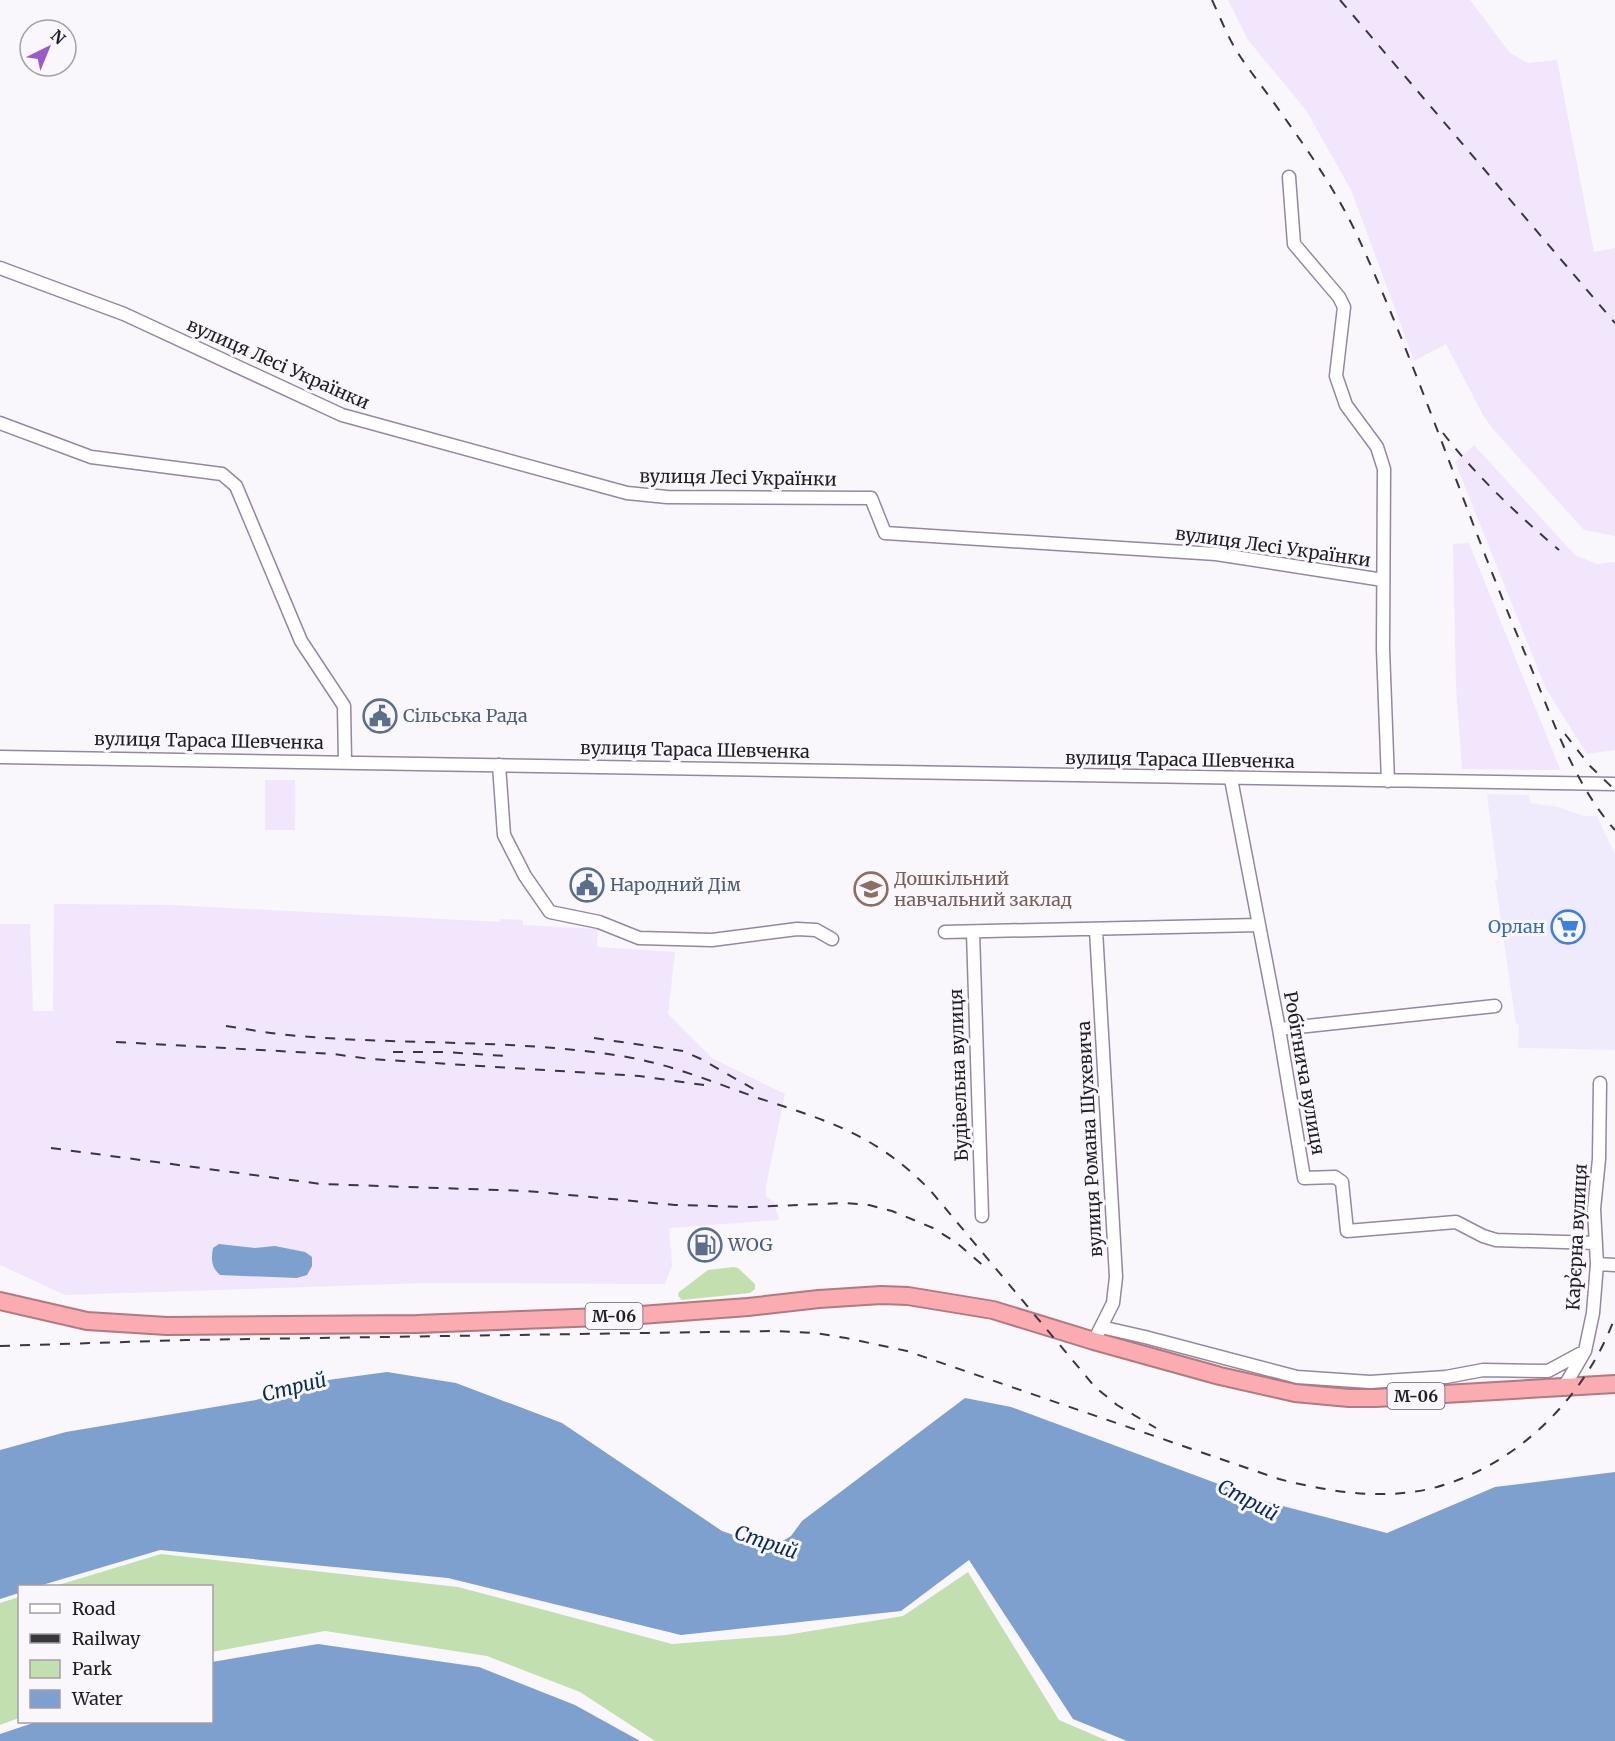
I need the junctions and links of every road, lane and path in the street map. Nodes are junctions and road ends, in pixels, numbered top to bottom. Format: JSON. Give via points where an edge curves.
{"nodes":[{"id":1,"x":1290,"y":177,"type":"dead end"},
{"id":2,"x":0,"y":268,"type":"edge"},
{"id":3,"x":0,"y":423,"type":"edge"},
{"id":4,"x":1383,"y":580,"type":"junction"},
{"id":5,"x":0,"y":757,"type":"edge"},
{"id":6,"x":345,"y":761,"type":"junction"},
{"id":7,"x":499,"y":765,"type":"junction"},
{"id":8,"x":1231,"y":779,"type":"junction"},
{"id":9,"x":1388,"y":781,"type":"junction"},
{"id":10,"x":1615,"y":784,"type":"edge"},
{"id":11,"x":1258,"y":926,"type":"junction"},
{"id":12,"x":1096,"y":930,"type":"junction"},
{"id":13,"x":973,"y":932,"type":"junction"},
{"id":14,"x":945,"y":933,"type":"dead end"},
{"id":15,"x":832,"y":939,"type":"dead end"},
{"id":16,"x":1495,"y":1006,"type":"dead end"},
{"id":17,"x":1279,"y":1029,"type":"junction"},
{"id":18,"x":1600,"y":1083,"type":"dead end"},
{"id":19,"x":982,"y":1216,"type":"dead end"},
{"id":20,"x":1596,"y":1243,"type":"junction"},
{"id":21,"x":1597,"y":1264,"type":"junction"},
{"id":22,"x":1615,"y":1265,"type":"edge"},
{"id":23,"x":0,"y":1301,"type":"edge"},
{"id":24,"x":1097,"y":1334,"type":"junction"},
{"id":25,"x":1585,"y":1351,"type":"junction"},
{"id":26,"x":1615,"y":1384,"type":"edge"},
{"id":27,"x":1564,"y":1387,"type":"junction"}],
"edges":[{"from":1,"to":4,"type":"street","via":[[1294,244],[1344,307],[1336,376],[1346,405],[1377,447],[1384,469]]},
{"from":2,"to":4,"type":"street","name":"вулиця Лесі Українки","via":[[124,314],[342,415],[627,493],[667,497],[871,498],[885,533],[1216,554]]},
{"from":3,"to":6,"type":"street","via":[[91,457],[222,474],[236,486],[301,641],[344,706]]},
{"from":4,"to":9,"type":"street"},
{"from":5,"to":6,"type":"street","name":"вулиця Тараса Шевченка"},
{"from":6,"to":7,"type":"street","name":"вулиця Тараса Шевченка"},
{"from":7,"to":8,"type":"street","name":"вулиця Тараса Шевченка"},
{"from":7,"to":15,"type":"street","via":[[504,835],[549,912],[599,922],[639,938],[711,940],[797,929],[816,930]]},
{"from":8,"to":9,"type":"street","name":"вулиця Тараса Шевченка"},
{"from":8,"to":11,"type":"street","name":"Робітнича вулиця"},
{"from":9,"to":10,"type":"street","name":"вулиця Тараса Шевченка"},
{"from":11,"to":12,"type":"street"},
{"from":11,"to":17,"type":"street","name":"Робітнича вулиця"},
{"from":12,"to":13,"type":"street"},
{"from":12,"to":24,"type":"street","name":"вулиця Романа Шухевича","via":[[1116,1277],[1113,1303]]},
{"from":13,"to":14,"type":"street"},
{"from":13,"to":19,"type":"street","name":"Будівельна вулиця"},
{"from":16,"to":17,"type":"street"},
{"from":17,"to":20,"type":"street","name":"Робітнича вулиця","via":[[1304,1178],[1335,1177],[1342,1182],[1347,1231],[1456,1222],[1496,1240]]},
{"from":18,"to":20,"type":"street","name":"Карʼєрна вулиця"},
{"from":20,"to":21,"type":"street","name":"Карʼєрна вулиця"},
{"from":21,"to":22,"type":"street"},
{"from":21,"to":25,"type":"street","name":"Карʼєрна вулиця"},
{"from":23,"to":24,"type":"highway","number":"М-06","via":[[87,1321],[178,1326],[417,1324],[627,1316],[899,1295],[993,1310]]},
{"from":24,"to":25,"type":"street","via":[[1144,1337],[1297,1377],[1370,1382],[1446,1377],[1483,1370],[1548,1371]]},
{"from":24,"to":27,"type":"highway","number":"М-06","via":[[1242,1381],[1295,1393],[1376,1398]]},
{"from":25,"to":27,"type":"street","name":"Карʼєрна вулиця"},
{"from":26,"to":27,"type":"highway","number":"М-06"}]}
